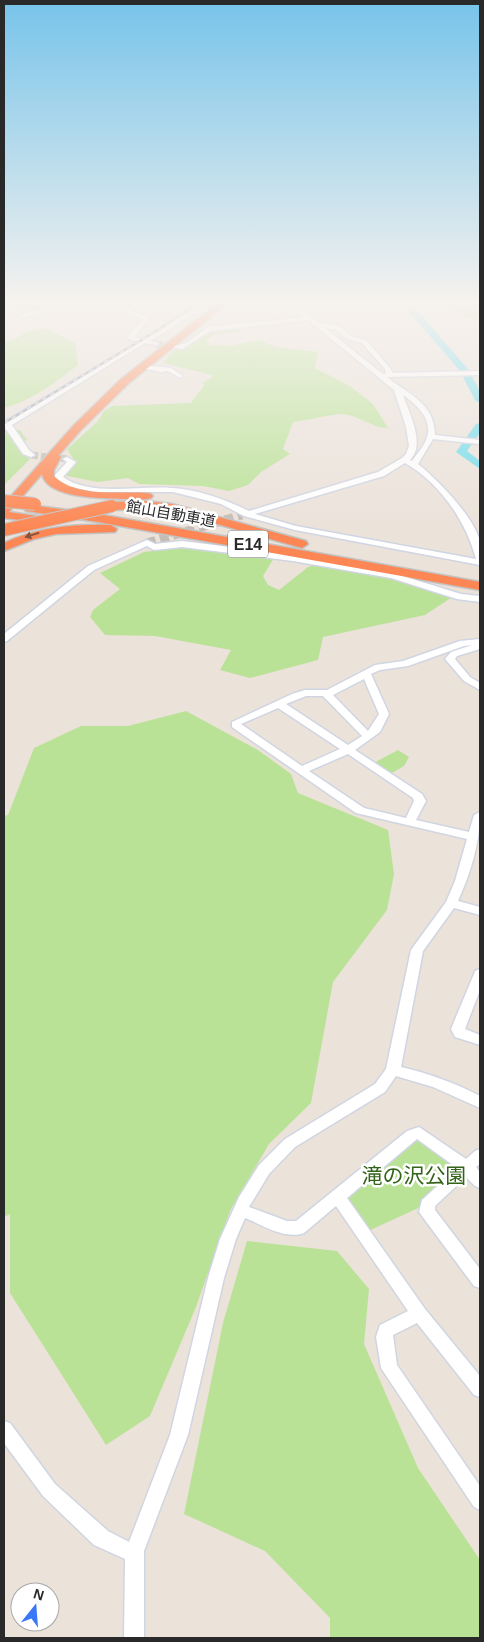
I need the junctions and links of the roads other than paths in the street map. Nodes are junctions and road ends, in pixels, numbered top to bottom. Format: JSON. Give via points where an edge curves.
{"nodes":[{"id":1,"x":382,"y":376,"type":"edge"},
{"id":2,"x":87,"y":377,"type":"edge"},
{"id":3,"x":123,"y":377,"type":"edge"},
{"id":4,"x":131,"y":377,"type":"edge"},
{"id":5,"x":397,"y":389,"type":"junction"},
{"id":6,"x":6,"y":426,"type":"edge"},
{"id":7,"x":431,"y":437,"type":"junction"},
{"id":8,"x":480,"y":442,"type":"edge"},
{"id":9,"x":59,"y":449,"type":"junction"},
{"id":10,"x":31,"y":455,"type":"tunnel mouth"},
{"id":11,"x":67,"y":459,"type":"dead end"},
{"id":12,"x":405,"y":460,"type":"junction"},
{"id":13,"x":414,"y":464,"type":"junction"},
{"id":14,"x":389,"y":471,"type":"junction"},
{"id":15,"x":426,"y":474,"type":"junction"},
{"id":16,"x":14,"y":486,"type":"joint"},
{"id":17,"x":4,"y":499,"type":"edge"},
{"id":18,"x":4,"y":505,"type":"edge"},
{"id":19,"x":33,"y":507,"type":"junction"},
{"id":20,"x":6,"y":514,"type":"edge"},
{"id":21,"x":244,"y":514,"type":"junction"},
{"id":22,"x":4,"y":530,"type":"edge"},
{"id":23,"x":251,"y":530,"type":"junction"},
{"id":24,"x":137,"y":531,"type":"junction"},
{"id":25,"x":4,"y":547,"type":"edge"},
{"id":26,"x":289,"y":552,"type":"junction"},
{"id":27,"x":480,"y":560,"type":"edge"},
{"id":28,"x":448,"y":575,"type":"junction"},
{"id":29,"x":464,"y":581,"type":"junction"},
{"id":30,"x":480,"y":581,"type":"edge"},
{"id":31,"x":480,"y":586,"type":"edge"},
{"id":32,"x":480,"y":599,"type":"edge"},
{"id":33,"x":4,"y":639,"type":"edge"},
{"id":34,"x":480,"y":642,"type":"edge"},
{"id":35,"x":480,"y":646,"type":"edge"},
{"id":36,"x":366,"y":673,"type":"junction"},
{"id":37,"x":480,"y":687,"type":"edge"},
{"id":38,"x":327,"y":694,"type":"junction"},
{"id":39,"x":279,"y":704,"type":"junction"},
{"id":40,"x":368,"y":737,"type":"junction"},
{"id":41,"x":348,"y":750,"type":"junction"},
{"id":42,"x":302,"y":770,"type":"junction"},
{"id":43,"x":480,"y":815,"type":"edge"},
{"id":44,"x":409,"y":823,"type":"junction"},
{"id":45,"x":474,"y":837,"type":"junction"},
{"id":46,"x":450,"y":903,"type":"junction"},
{"id":47,"x":480,"y":911,"type":"edge"},
{"id":48,"x":480,"y":974,"type":"edge"},
{"id":49,"x":476,"y":995,"type":"edge"},
{"id":50,"x":480,"y":1040,"type":"edge"},
{"id":51,"x":393,"y":1070,"type":"junction"},
{"id":52,"x":480,"y":1103,"type":"edge"},
{"id":53,"x":480,"y":1155,"type":"edge"},
{"id":54,"x":467,"y":1167,"type":"junction"},
{"id":55,"x":480,"y":1182,"type":"edge"},
{"id":56,"x":338,"y":1198,"type":"junction"},
{"id":57,"x":241,"y":1210,"type":"junction"},
{"id":58,"x":480,"y":1281,"type":"edge"},
{"id":59,"x":419,"y":1314,"type":"junction"},
{"id":60,"x":480,"y":1389,"type":"edge"},
{"id":61,"x":4,"y":1429,"type":"edge"},
{"id":62,"x":480,"y":1501,"type":"edge"},
{"id":63,"x":134,"y":1554,"type":"junction"},
{"id":64,"x":134,"y":1638,"type":"edge"}],
"edges":[{"from":1,"to":5,"type":"street"},
{"from":2,"to":6,"type":"street"},
{"from":3,"to":16,"type":"highway","via":[[71,425]]},
{"from":4,"to":9,"type":"highway","via":[[96,408]]},
{"from":5,"to":7,"type":"street","via":[[427,411],[432,424]]},
{"from":5,"to":12,"type":"street","via":[[413,446]]},
{"from":6,"to":10,"type":"street"},
{"from":7,"to":8,"type":"street"},
{"from":7,"to":13,"type":"street"},
{"from":9,"to":20,"type":"highway"},
{"from":9,"to":23,"type":"highway","via":[[48,470],[48,477],[60,488],[166,500]]},
{"from":11,"to":21,"type":"street","via":[[72,462],[58,477],[63,483],[75,487],[186,492],[224,502],[243,510]]},
{"from":12,"to":13,"type":"street"},
{"from":12,"to":14,"type":"street"},
{"from":13,"to":15,"type":"street"},
{"from":14,"to":15,"type":"street","via":[[412,470]]},
{"from":14,"to":21,"type":"street"},
{"from":15,"to":27,"type":"street","via":[[466,521],[475,538]]},
{"from":16,"to":17,"type":"highway"},
{"from":17,"to":19,"type":"highway","name":"館山自動車道","number":"E14","bridge":true},
{"from":18,"to":19,"type":"highway","name":"館山自動車道","number":"E14"},
{"from":19,"to":26,"type":"highway","name":"館山自動車道","number":"E14"},
{"from":19,"to":28,"type":"highway","name":"館山自動車道","number":"E14","via":[[178,525]]},
{"from":20,"to":24,"type":"highway"},
{"from":21,"to":27,"type":"street","via":[[294,528]]},
{"from":22,"to":23,"type":"highway","bridge":true,"via":[[112,506],[145,504],[172,508]]},
{"from":23,"to":28,"type":"highway"},
{"from":24,"to":25,"type":"highway","one_way":true,"via":[[58,530],[40,533]]},
{"from":24,"to":26,"type":"highway"},
{"from":26,"to":29,"type":"highway","name":"館山自動車道","number":"E14"},
{"from":28,"to":29,"type":"highway","name":"館山自動車道","number":"E14"},
{"from":29,"to":30,"type":"highway","name":"館山自動車道","number":"E14"},
{"from":29,"to":31,"type":"highway","name":"館山自動車道","number":"E14"},
{"from":32,"to":33,"type":"street","via":[[466,598],[393,576],[293,558],[182,544],[154,547],[147,543],[91,568]]},
{"from":34,"to":36,"type":"street","via":[[463,643],[405,664],[378,667]]},
{"from":35,"to":37,"type":"street","via":[[454,654],[450,659]]},
{"from":36,"to":38,"type":"street"},
{"from":36,"to":40,"type":"street","via":[[384,714],[376,730]]},
{"from":38,"to":39,"type":"street","via":[[305,694]]},
{"from":38,"to":40,"type":"street"},
{"from":39,"to":41,"type":"street"},
{"from":39,"to":42,"type":"street","via":[[262,709],[236,725]]},
{"from":40,"to":41,"type":"street"},
{"from":41,"to":42,"type":"street"},
{"from":41,"to":44,"type":"street","via":[[418,796],[420,801]]},
{"from":42,"to":44,"type":"street","via":[[360,811]]},
{"from":43,"to":45,"type":"street"},
{"from":44,"to":45,"type":"street"},
{"from":45,"to":46,"type":"street","via":[[461,881]]},
{"from":46,"to":47,"type":"street"},
{"from":46,"to":51,"type":"street","via":[[418,950]]},
{"from":48,"to":49,"type":"street"},
{"from":49,"to":50,"type":"street","via":[[458,1029],[460,1033]]},
{"from":51,"to":52,"type":"street","via":[[456,1088]]},
{"from":51,"to":57,"type":"street","via":[[380,1088],[277,1154]]},
{"from":53,"to":54,"type":"street"},
{"from":54,"to":55,"type":"street"},
{"from":54,"to":56,"type":"street","via":[[419,1133],[412,1135]]},
{"from":54,"to":58,"type":"street","via":[[427,1204],[427,1212]]},
{"from":56,"to":57,"type":"street","via":[[299,1228],[286,1228]]},
{"from":56,"to":59,"type":"street"},
{"from":57,"to":63,"type":"street","via":[[214,1284],[179,1435]]},
{"from":59,"to":60,"type":"street"},
{"from":59,"to":62,"type":"street","via":[[386,1330],[384,1337],[389,1368]]},
{"from":61,"to":63,"type":"street","via":[[49,1490],[101,1538]]},
{"from":63,"to":64,"type":"street"}]}
